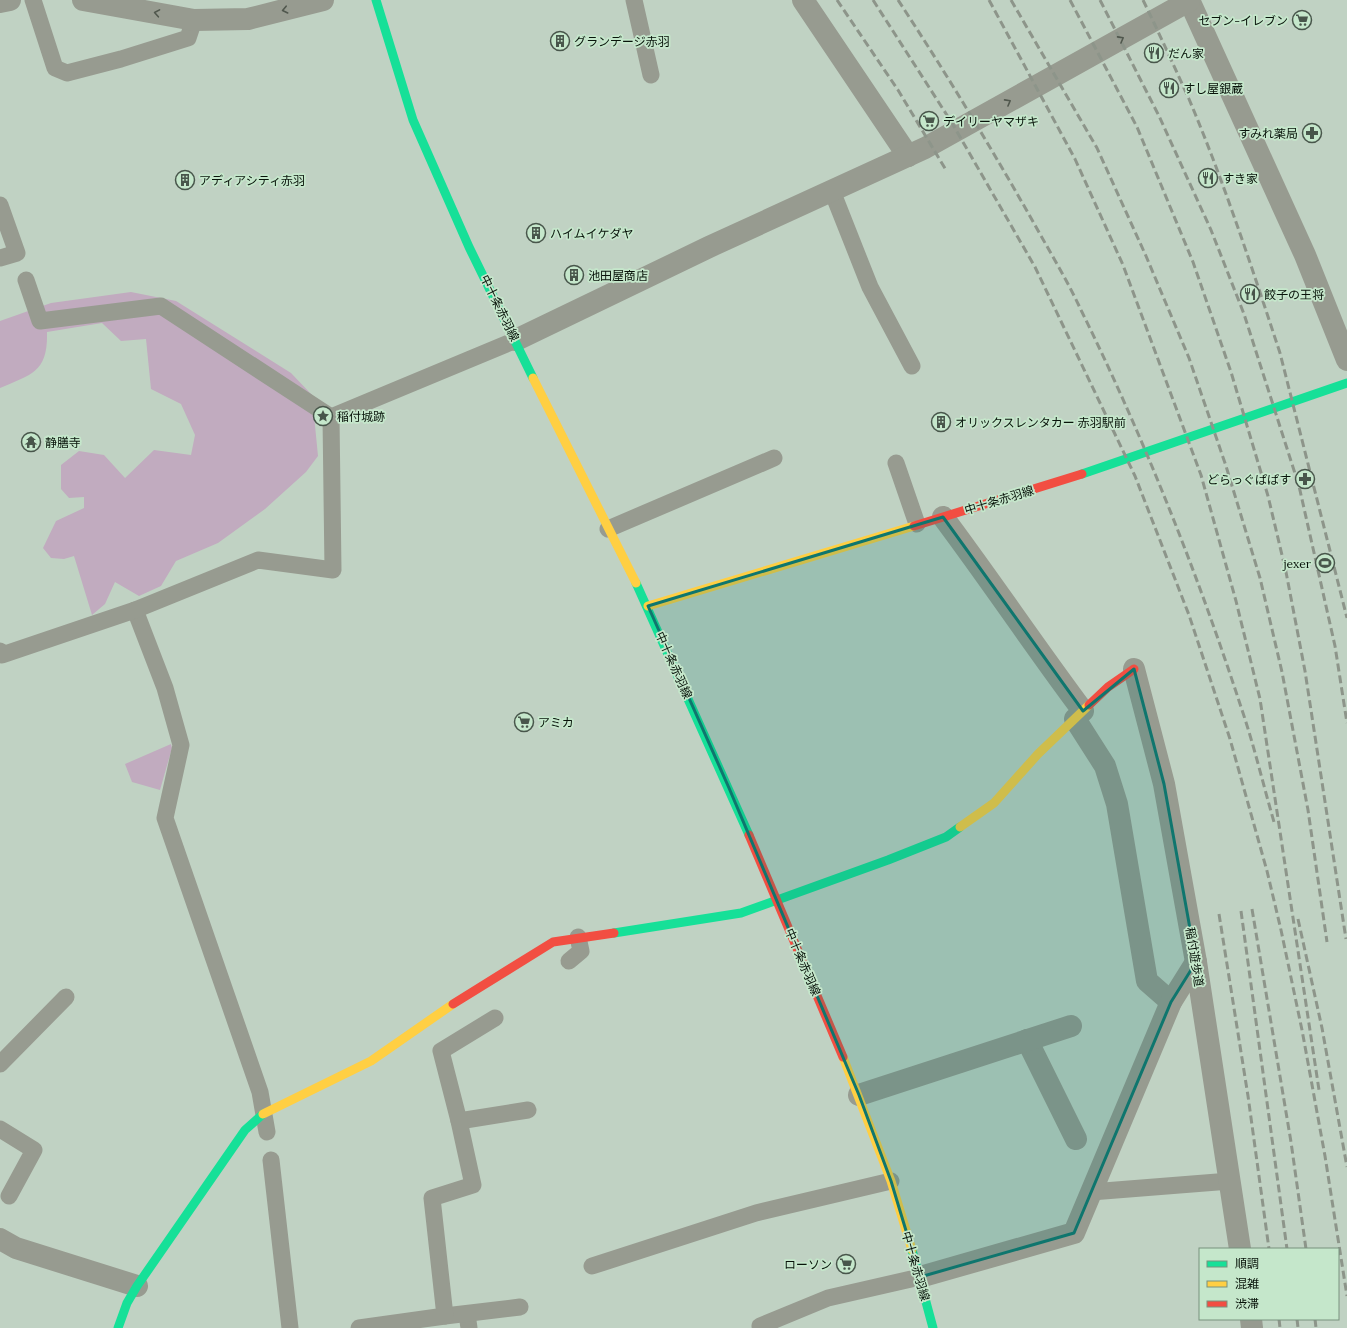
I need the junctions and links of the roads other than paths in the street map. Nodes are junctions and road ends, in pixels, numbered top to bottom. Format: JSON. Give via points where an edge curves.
{"nodes":[{"id":1,"x":10,"y":0,"type":"edge"},
{"id":2,"x":33,"y":0,"type":"edge"},
{"id":3,"x":83,"y":0,"type":"edge"},
{"id":4,"x":323,"y":0,"type":"edge"},
{"id":5,"x":376,"y":0,"type":"edge"},
{"id":6,"x":634,"y":0,"type":"edge"},
{"id":7,"x":803,"y":0,"type":"edge"},
{"id":8,"x":1189,"y":0,"type":"edge"},
{"id":9,"x":0,"y":2,"type":"edge"},
{"id":10,"x":194,"y":20,"type":"junction"},
{"id":11,"x":651,"y":75,"type":"dead end"},
{"id":12,"x":916,"y":152,"type":"junction"},
{"id":13,"x":832,"y":191,"type":"junction"},
{"id":14,"x":0,"y":205,"type":"edge"},
{"id":15,"x":0,"y":258,"type":"edge"},
{"id":16,"x":26,"y":280,"type":"dead end"},
{"id":17,"x":516,"y":340,"type":"junction"},
{"id":18,"x":1347,"y":360,"type":"edge"},
{"id":19,"x":912,"y":366,"type":"dead end"},
{"id":20,"x":1347,"y":383,"type":"edge"},
{"id":21,"x":331,"y":417,"type":"junction"},
{"id":22,"x":774,"y":458,"type":"dead end"},
{"id":23,"x":896,"y":463,"type":"dead end"},
{"id":24,"x":943,"y":517,"type":"junction"},
{"id":25,"x":917,"y":524,"type":"junction"},
{"id":26,"x":608,"y":529,"type":"junction"},
{"id":27,"x":648,"y":606,"type":"junction"},
{"id":28,"x":136,"y":610,"type":"junction"},
{"id":29,"x":0,"y":651,"type":"edge"},
{"id":30,"x":1134,"y":669,"type":"joint"},
{"id":31,"x":1079,"y":715,"type":"junction"},
{"id":32,"x":776,"y":901,"type":"junction"},
{"id":33,"x":578,"y":937,"type":"junction"},
{"id":34,"x":568,"y":961,"type":"dead end"},
{"id":35,"x":1196,"y":962,"type":"junction"},
{"id":36,"x":66,"y":997,"type":"dead end"},
{"id":37,"x":1171,"y":1002,"type":"junction"},
{"id":38,"x":496,"y":1018,"type":"dead end"},
{"id":39,"x":1070,"y":1026,"type":"dead end"},
{"id":40,"x":1027,"y":1040,"type":"junction"},
{"id":41,"x":0,"y":1064,"type":"edge"},
{"id":42,"x":860,"y":1095,"type":"junction"},
{"id":43,"x":528,"y":1110,"type":"dead end"},
{"id":44,"x":264,"y":1113,"type":"junction"},
{"id":45,"x":459,"y":1121,"type":"junction"},
{"id":46,"x":0,"y":1129,"type":"edge"},
{"id":47,"x":267,"y":1132,"type":"dead end"},
{"id":48,"x":1076,"y":1139,"type":"dead end"},
{"id":49,"x":271,"y":1160,"type":"dead end"},
{"id":50,"x":891,"y":1181,"type":"junction"},
{"id":51,"x":1230,"y":1181,"type":"junction"},
{"id":52,"x":1091,"y":1192,"type":"junction"},
{"id":53,"x":9,"y":1196,"type":"dead end"},
{"id":54,"x":0,"y":1239,"type":"edge"},
{"id":55,"x":1240,"y":1248,"type":"edge"},
{"id":56,"x":592,"y":1266,"type":"dead end"},
{"id":57,"x":920,"y":1276,"type":"junction"},
{"id":58,"x":137,"y":1286,"type":"junction"},
{"id":59,"x":520,"y":1307,"type":"dead end"},
{"id":60,"x":445,"y":1316,"type":"junction"},
{"id":61,"x":468,"y":1321,"type":"edge"},
{"id":62,"x":118,"y":1328,"type":"edge"},
{"id":63,"x":290,"y":1328,"type":"edge"},
{"id":64,"x":359,"y":1328,"type":"edge"},
{"id":65,"x":761,"y":1328,"type":"edge"},
{"id":66,"x":933,"y":1328,"type":"edge"}],
"edges":[{"from":1,"to":9,"type":"street"},
{"from":2,"to":10,"type":"lane","via":[[54,68],[68,73],[188,38]]},
{"from":10,"to":3,"type":"street","one_way":true},
{"from":4,"to":10,"type":"street","one_way":true,"via":[[248,19]]},
{"from":5,"to":17,"type":"main road","name":"中十条赤羽線","via":[[413,120],[469,246]]},
{"from":6,"to":11,"type":"lane"},
{"from":7,"to":12,"type":"street"},
{"from":12,"to":8,"type":"street","one_way":true},
{"from":8,"to":18,"type":"street","via":[[1305,255]]},
{"from":12,"to":13,"type":"street"},
{"from":13,"to":17,"type":"street"},
{"from":13,"to":19,"type":"lane","via":[[870,287]]},
{"from":14,"to":15,"type":"lane","via":[[17,253]]},
{"from":16,"to":21,"type":"lane","via":[[40,321],[161,306]]},
{"from":17,"to":21,"type":"lane"},
{"from":17,"to":26,"type":"main road","name":"中十条赤羽線"},
{"from":20,"to":24,"type":"main road","name":"中十条赤羽線","via":[[1074,478]]},
{"from":21,"to":28,"type":"lane","via":[[333,570],[258,560]]},
{"from":22,"to":26,"type":"lane"},
{"from":23,"to":25,"type":"lane"},
{"from":24,"to":25,"type":"main road","name":"中十条赤羽線"},
{"from":24,"to":31,"type":"street","via":[[979,564]]},
{"from":25,"to":27,"type":"main road","name":"中十条赤羽線"},
{"from":26,"to":27,"type":"main road","name":"中十条赤羽線"},
{"from":27,"to":32,"type":"main road","name":"中十条赤羽線"},
{"from":28,"to":29,"type":"lane","via":[[2,655]]},
{"from":28,"to":44,"type":"lane","via":[[165,688],[181,745],[165,818],[260,1092]]},
{"from":30,"to":31,"type":"main road","via":[[1108,687]]},
{"from":30,"to":35,"type":"street","name":"稲付遊歩道","via":[[1164,784]]},
{"from":31,"to":32,"type":"main road","via":[[1038,754],[994,804],[946,837]]},
{"from":31,"to":37,"type":"street","via":[[1105,766],[1117,804],[1147,981]]},
{"from":32,"to":33,"type":"main road","via":[[734,914]]},
{"from":32,"to":42,"type":"main road","name":"中十条赤羽線"},
{"from":33,"to":34,"type":"lane","via":[[581,951]]},
{"from":33,"to":44,"type":"main road","via":[[553,942],[438,1014],[371,1062]]},
{"from":35,"to":37,"type":"street"},
{"from":35,"to":51,"type":"street","name":"稲付遊歩道"},
{"from":36,"to":41,"type":"lane"},
{"from":37,"to":52,"type":"street"},
{"from":38,"to":45,"type":"lane","via":[[441,1051]]},
{"from":39,"to":40,"type":"street"},
{"from":40,"to":42,"type":"street"},
{"from":40,"to":48,"type":"street"},
{"from":42,"to":50,"type":"main road","name":"中十条赤羽線"},
{"from":43,"to":45,"type":"lane"},
{"from":44,"to":47,"type":"lane"},
{"from":44,"to":58,"type":"main road","via":[[245,1130]]},
{"from":45,"to":60,"type":"lane","via":[[473,1185],[432,1198]]},
{"from":46,"to":53,"type":"lane","via":[[34,1150]]},
{"from":49,"to":63,"type":"lane"},
{"from":50,"to":56,"type":"lane","via":[[756,1213]]},
{"from":50,"to":57,"type":"main road","name":"中十条赤羽線"},
{"from":51,"to":52,"type":"lane"},
{"from":51,"to":55,"type":"street","name":"稲付遊歩道"},
{"from":52,"to":57,"type":"street","via":[[1074,1233]]},
{"from":54,"to":58,"type":"street","via":[[16,1248]]},
{"from":57,"to":65,"type":"lane","via":[[828,1298],[760,1326]]},
{"from":57,"to":66,"type":"main road","name":"中十条赤羽線"},
{"from":58,"to":62,"type":"main road","via":[[127,1303]]},
{"from":59,"to":61,"type":"lane"},
{"from":60,"to":61,"type":"lane"},
{"from":60,"to":64,"type":"lane"}]}
